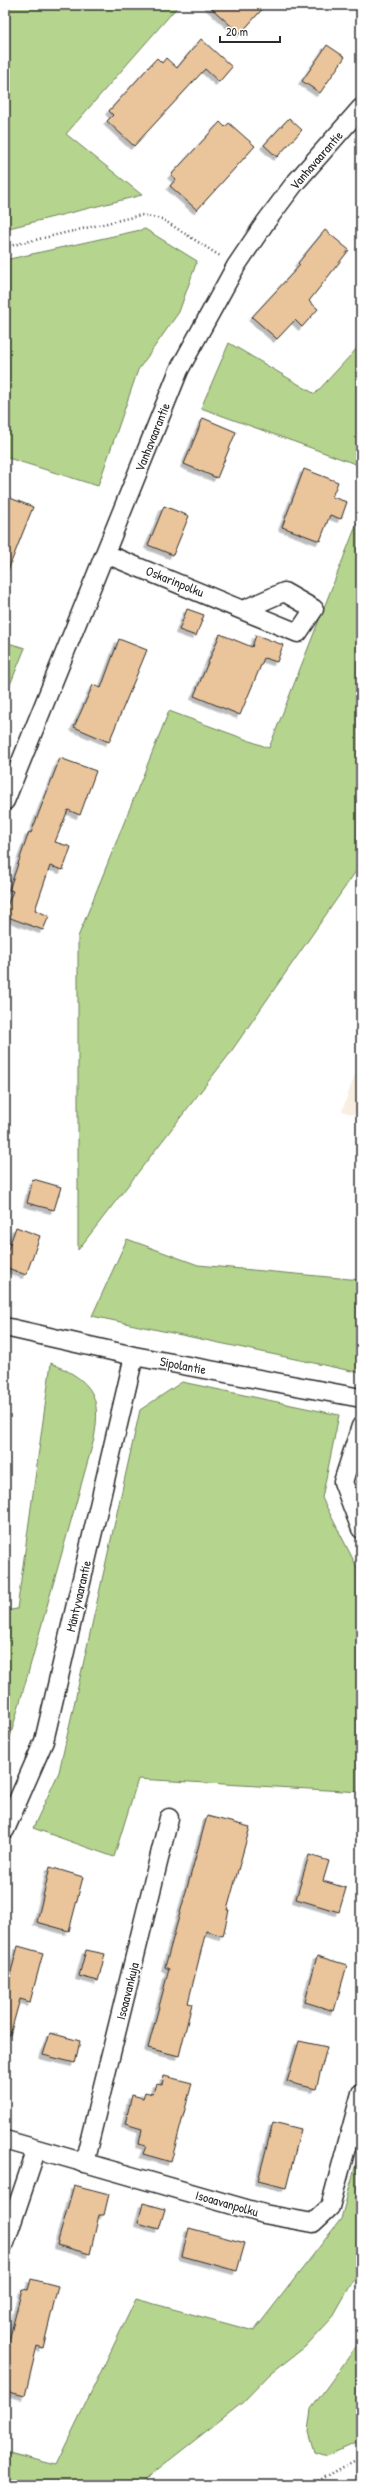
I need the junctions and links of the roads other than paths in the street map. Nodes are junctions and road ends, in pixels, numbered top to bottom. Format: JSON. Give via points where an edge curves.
{"nodes":[{"id":1,"x":361,"y":108,"type":"edge"},
{"id":2,"x":106,"y":554,"type":"junction"},
{"id":3,"x":244,"y":610,"type":"dead end"},
{"id":4,"x":5,"y":801,"type":"edge"},
{"id":5,"x":5,"y":1327,"type":"edge"},
{"id":6,"x":134,"y":1356,"type":"junction"},
{"id":7,"x":361,"y":1398,"type":"edge"},
{"id":8,"x":361,"y":1426,"type":"edge"},
{"id":9,"x":361,"y":1529,"type":"edge"},
{"id":10,"x":169,"y":1818,"type":"dead end"},
{"id":11,"x":5,"y":1830,"type":"edge"},
{"id":12,"x":361,"y":2092,"type":"edge"},
{"id":13,"x":5,"y":2140,"type":"edge"},
{"id":14,"x":36,"y":2151,"type":"junction"},
{"id":15,"x":84,"y":2163,"type":"junction"},
{"id":16,"x":5,"y":2243,"type":"edge"}],
"edges":[{"from":1,"to":2,"type":"street","name":"Vanhavaarantie","via":[[295,183],[236,266],[179,370]]},
{"from":2,"to":3,"type":"street","name":"Oskarinpolku"},
{"from":2,"to":4,"type":"street","name":"Vanhavaarantie"},
{"from":5,"to":6,"type":"street","name":"Sipolantie"},
{"from":6,"to":7,"type":"street","name":"Sipolantie"},
{"from":6,"to":11,"type":"street","name":"Mäntyvaarantie","via":[[44,1741]]},
{"from":8,"to":9,"type":"street","via":[[343,1482]]},
{"from":10,"to":15,"type":"street","name":"Isoaavankuja"},
{"from":12,"to":15,"type":"street","name":"Isoaavanpolku","via":[[330,2207],[313,2223],[264,2214]]},
{"from":13,"to":14,"type":"street","name":"Isoaavanpolku"},
{"from":14,"to":15,"type":"street","name":"Isoaavanpolku"},
{"from":14,"to":16,"type":"street"}]}
